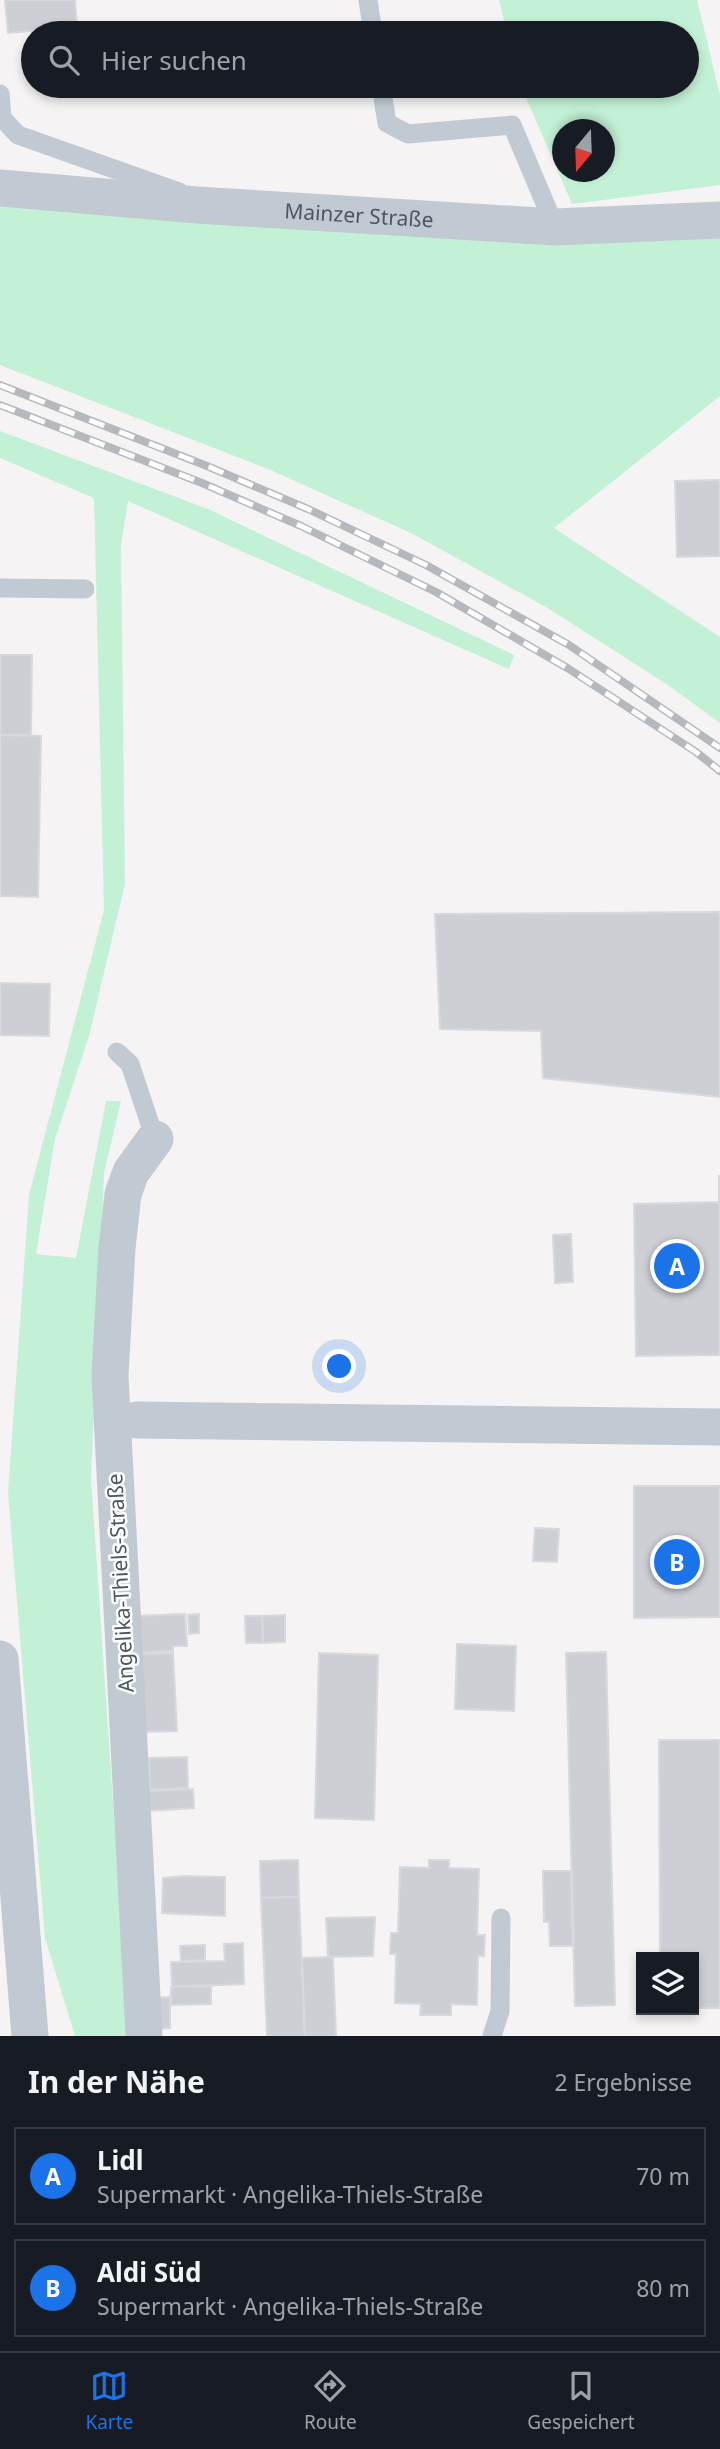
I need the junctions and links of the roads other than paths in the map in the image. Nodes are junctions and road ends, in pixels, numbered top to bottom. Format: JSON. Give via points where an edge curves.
{"nodes":[{"id":1,"x":368,"y":0,"type":"edge"},
{"id":2,"x":371,"y":21,"type":"edge"},
{"id":3,"x":0,"y":94,"type":"edge"},
{"id":4,"x":383,"y":98,"type":"edge"},
{"id":5,"x":0,"y":188,"type":"edge"},
{"id":6,"x":197,"y":205,"type":"junction"},
{"id":7,"x":720,"y":220,"type":"edge"},
{"id":8,"x":555,"y":227,"type":"junction"},
{"id":9,"x":0,"y":588,"type":"edge"},
{"id":10,"x":85,"y":589,"type":"dead end"},
{"id":11,"x":117,"y":1052,"type":"dead end"},
{"id":12,"x":155,"y":1139,"type":"joint"},
{"id":13,"x":137,"y":1420,"type":"dead end"},
{"id":14,"x":720,"y":1427,"type":"edge"},
{"id":15,"x":0,"y":1659,"type":"edge"},
{"id":16,"x":501,"y":1918,"type":"dead end"},
{"id":17,"x":30,"y":2036,"type":"edge"},
{"id":18,"x":144,"y":2036,"type":"edge"},
{"id":19,"x":492,"y":2036,"type":"edge"}],
"edges":[{"from":1,"to":2,"type":"lane"},
{"from":3,"to":6,"type":"lane","via":[[2,118],[18,135],[165,186]]},
{"from":4,"to":8,"type":"lane","via":[[387,123],[408,134],[512,125]]},
{"from":5,"to":6,"type":"street","name":"Mainzer Straße"},
{"from":6,"to":8,"type":"street","name":"Mainzer Straße"},
{"from":7,"to":8,"type":"street","name":"Mainzer Straße"},
{"from":9,"to":10,"type":"lane"},
{"from":11,"to":12,"type":"lane","via":[[130,1064]]},
{"from":12,"to":18,"type":"street","name":"Angelika-Thiels-Straße","via":[[131,1172],[123,1194],[110,1368]]},
{"from":13,"to":14,"type":"street"},
{"from":15,"to":17,"type":"street"},
{"from":16,"to":19,"type":"lane","via":[[499,2011]]}]}
